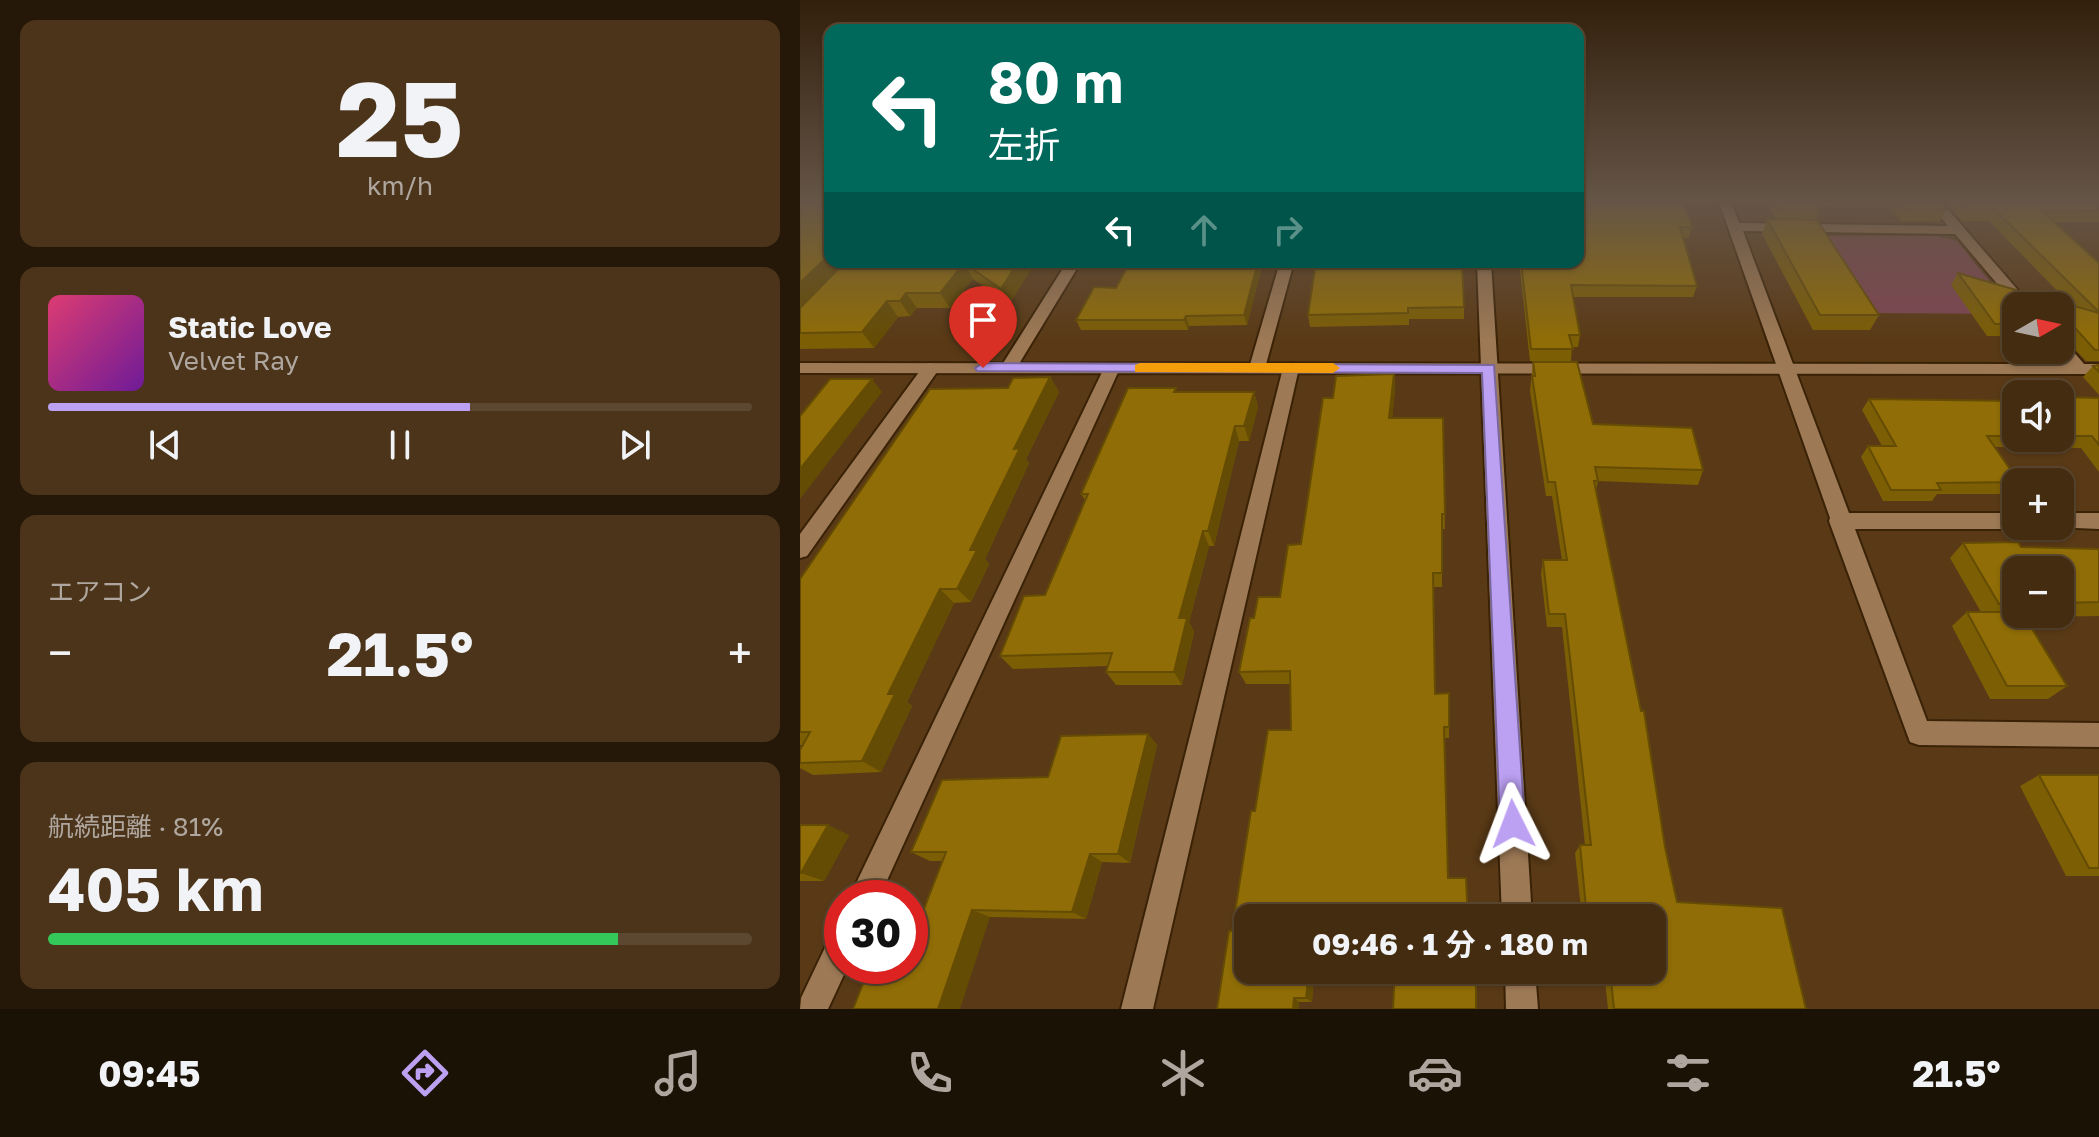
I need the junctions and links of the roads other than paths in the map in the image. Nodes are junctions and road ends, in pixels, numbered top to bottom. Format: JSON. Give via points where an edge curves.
{"nodes":[{"id":1,"x":1740,"y":246,"type":"edge"},
{"id":2,"x":1973,"y":246,"type":"edge"},
{"id":3,"x":1070,"y":268,"type":"edge"},
{"id":4,"x":1285,"y":268,"type":"edge"},
{"id":5,"x":1484,"y":268,"type":"edge"},
{"id":6,"x":2012,"y":292,"type":"edge"},
{"id":7,"x":2074,"y":363,"type":"edge"},
{"id":8,"x":800,"y":368,"type":"edge"},
{"id":9,"x":931,"y":368,"type":"junction"},
{"id":10,"x":1008,"y":368,"type":"junction"},
{"id":11,"x":1112,"y":368,"type":"junction"},
{"id":12,"x":1257,"y":368,"type":"junction"},
{"id":13,"x":1291,"y":368,"type":"junction"},
{"id":14,"x":1489,"y":368,"type":"junction"},
{"id":15,"x":2079,"y":369,"type":"junction"},
{"id":16,"x":2099,"y":369,"type":"edge"},
{"id":17,"x":1787,"y":370,"type":"junction"},
{"id":18,"x":1839,"y":521,"type":"junction"},
{"id":19,"x":2002,"y":521,"type":"edge"},
{"id":20,"x":2074,"y":521,"type":"edge"},
{"id":21,"x":2099,"y":521,"type":"edge"},
{"id":22,"x":800,"y":550,"type":"edge"},
{"id":23,"x":2099,"y":735,"type":"edge"},
{"id":24,"x":872,"y":880,"type":"edge"},
{"id":25,"x":1516,"y":904,"type":"edge"},
{"id":26,"x":824,"y":984,"type":"edge"},
{"id":27,"x":1521,"y":984,"type":"edge"},
{"id":28,"x":812,"y":1009,"type":"edge"},
{"id":29,"x":1137,"y":1009,"type":"edge"},
{"id":30,"x":1522,"y":1009,"type":"edge"}],
"edges":[{"from":1,"to":17,"type":"street"},
{"from":2,"to":6,"type":"street"},
{"from":3,"to":10,"type":"street"},
{"from":4,"to":12,"type":"street"},
{"from":5,"to":14,"type":"street"},
{"from":7,"to":15,"type":"street"},
{"from":8,"to":9,"type":"street"},
{"from":9,"to":10,"type":"street"},
{"from":9,"to":22,"type":"street"},
{"from":10,"to":11,"type":"street"},
{"from":11,"to":12,"type":"street"},
{"from":11,"to":24,"type":"street"},
{"from":12,"to":13,"type":"street"},
{"from":13,"to":14,"type":"street"},
{"from":13,"to":29,"type":"street"},
{"from":14,"to":17,"type":"street"},
{"from":14,"to":25,"type":"street"},
{"from":15,"to":16,"type":"street"},
{"from":15,"to":17,"type":"street"},
{"from":17,"to":18,"type":"street"},
{"from":18,"to":19,"type":"street"},
{"from":18,"to":23,"type":"street","via":[[1919,733]]},
{"from":20,"to":21,"type":"street"},
{"from":26,"to":28,"type":"street"},
{"from":27,"to":30,"type":"street"}]}
